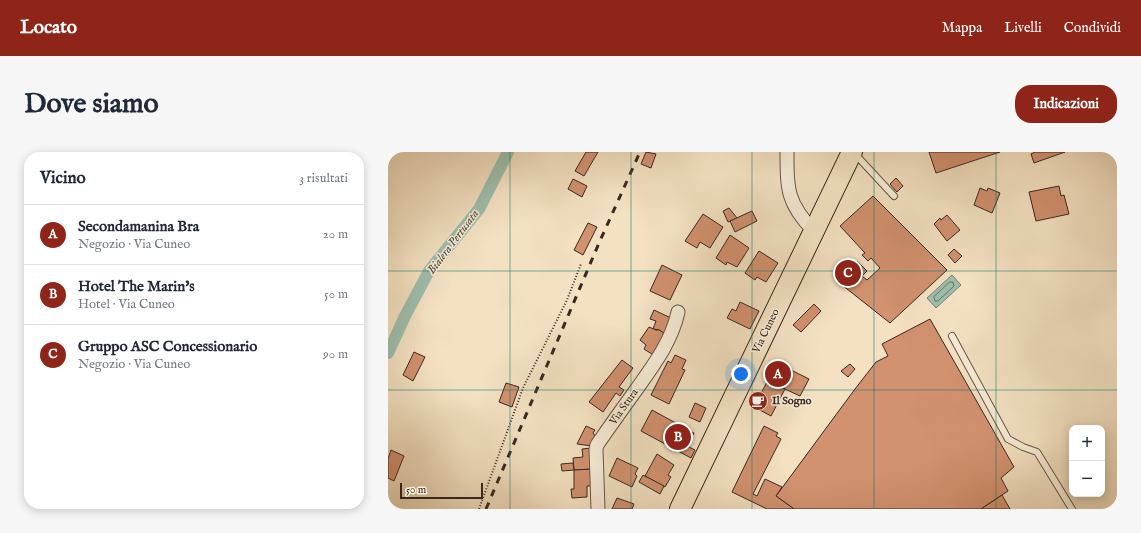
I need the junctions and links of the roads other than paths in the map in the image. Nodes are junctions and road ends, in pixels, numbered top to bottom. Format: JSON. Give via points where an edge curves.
{"nodes":[{"id":1,"x":787,"y":152,"type":"edge"},
{"id":2,"x":853,"y":152,"type":"edge"},
{"id":3,"x":894,"y":196,"type":"dead end"},
{"id":4,"x":814,"y":231,"type":"junction"},
{"id":5,"x":678,"y":312,"type":"dead end"},
{"id":6,"x":952,"y":336,"type":"dead end"},
{"id":7,"x":598,"y":509,"type":"edge"},
{"id":8,"x":680,"y":509,"type":"edge"},
{"id":9,"x":1072,"y":509,"type":"edge"}],
"edges":[{"from":1,"to":4,"type":"street","via":[[787,181],[792,203],[802,220]]},
{"from":2,"to":3,"type":"lane"},
{"from":2,"to":4,"type":"main road","name":"Via Cuneo"},
{"from":4,"to":8,"type":"main road","name":"Via Cuneo"},
{"from":5,"to":7,"type":"street","name":"Via Stura","via":[[676,323],[651,369],[597,445]]},
{"from":6,"to":9,"type":"lane","via":[[1008,439],[1037,452]]}]}
